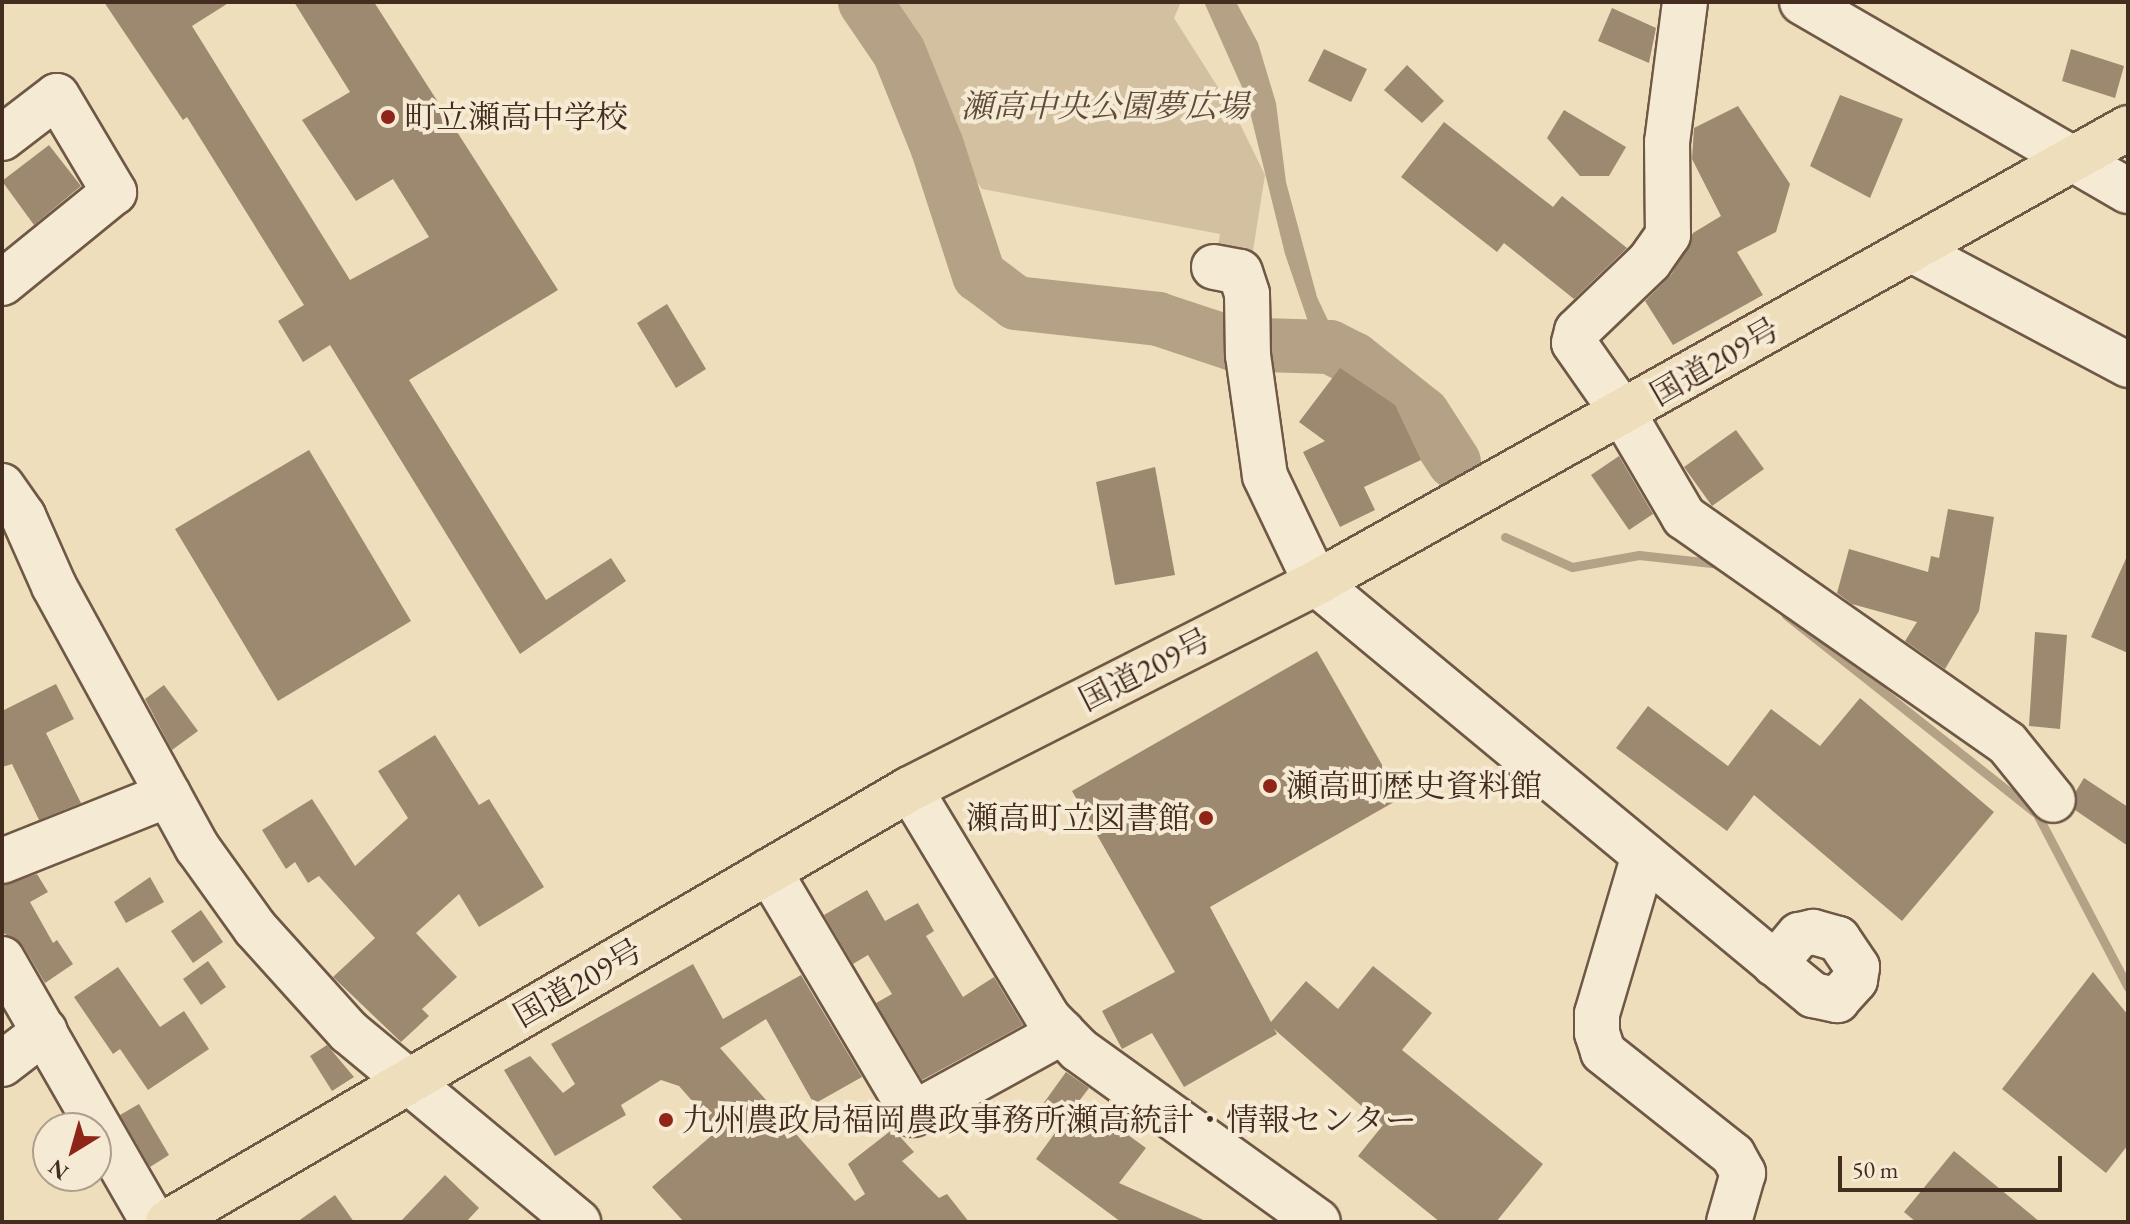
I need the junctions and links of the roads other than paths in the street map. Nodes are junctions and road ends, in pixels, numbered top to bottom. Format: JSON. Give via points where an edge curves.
{"nodes":[{"id":1,"x":1685,"y":2,"type":"edge"},
{"id":2,"x":1802,"y":2,"type":"edge"},
{"id":3,"x":2128,"y":128,"type":"edge"},
{"id":4,"x":2,"y":138,"type":"edge"},
{"id":5,"x":2074,"y":157,"type":"junction"},
{"id":6,"x":2128,"y":191,"type":"edge"},
{"id":7,"x":1912,"y":250,"type":"junction"},
{"id":8,"x":1214,"y":267,"type":"dead end"},
{"id":9,"x":2,"y":283,"type":"edge"},
{"id":10,"x":2128,"y":365,"type":"edge"},
{"id":11,"x":1623,"y":413,"type":"junction"},
{"id":12,"x":2,"y":486,"type":"edge"},
{"id":13,"x":1316,"y":583,"type":"junction"},
{"id":14,"x":910,"y":789,"type":"junction"},
{"id":15,"x":168,"y":795,"type":"junction"},
{"id":16,"x":2053,"y":800,"type":"dead end"},
{"id":17,"x":1644,"y":855,"type":"junction"},
{"id":18,"x":2,"y":861,"type":"edge"},
{"id":19,"x":769,"y":871,"type":"junction"},
{"id":20,"x":2,"y":959,"type":"edge"},
{"id":21,"x":1775,"y":964,"type":"dead end"},
{"id":22,"x":45,"y":1031,"type":"junction"},
{"id":23,"x":1062,"y":1032,"type":"junction"},
{"id":24,"x":2,"y":1064,"type":"edge"},
{"id":25,"x":408,"y":1083,"type":"junction"},
{"id":26,"x":1261,"y":1205,"type":"edge"},
{"id":27,"x":153,"y":1222,"type":"edge"},
{"id":28,"x":168,"y":1222,"type":"edge"},
{"id":29,"x":578,"y":1222,"type":"edge"},
{"id":30,"x":1318,"y":1222,"type":"edge"},
{"id":31,"x":1729,"y":1222,"type":"edge"}],
"edges":[{"from":1,"to":11,"type":"street","via":[[1667,142],[1668,235],[1650,261],[1577,331],[1574,343]]},
{"from":2,"to":5,"type":"street"},
{"from":3,"to":5,"type":"highway","name":"国道209号"},
{"from":4,"to":9,"type":"street","via":[[57,96],[114,192]]},
{"from":5,"to":6,"type":"street"},
{"from":5,"to":7,"type":"highway","name":"国道209号"},
{"from":7,"to":10,"type":"street"},
{"from":7,"to":11,"type":"highway","name":"国道209号"},
{"from":8,"to":13,"type":"street","via":[[1240,272],[1247,294],[1248,355],[1265,476]]},
{"from":11,"to":13,"type":"highway","name":"国道209号"},
{"from":11,"to":16,"type":"street","via":[[1684,517],[2007,743]]},
{"from":12,"to":15,"type":"street","via":[[23,516]]},
{"from":13,"to":14,"type":"highway","name":"国道209号"},
{"from":13,"to":17,"type":"street"},
{"from":14,"to":19,"type":"highway","name":"国道209号"},
{"from":14,"to":23,"type":"street","via":[[1049,1019]]},
{"from":15,"to":18,"type":"street"},
{"from":15,"to":25,"type":"street","via":[[197,847],[255,928],[349,1032]]},
{"from":17,"to":21,"type":"street"},
{"from":17,"to":31,"type":"street","via":[[1597,1014],[1597,1033],[1603,1052],[1733,1155],[1743,1173]]},
{"from":19,"to":23,"type":"street","via":[[913,1114]]},
{"from":19,"to":25,"type":"highway","name":"国道209号"},
{"from":20,"to":22,"type":"street"},
{"from":22,"to":24,"type":"street"},
{"from":22,"to":27,"type":"street"},
{"from":23,"to":26,"type":"street"},
{"from":25,"to":28,"type":"highway","name":"国道209号"},
{"from":25,"to":29,"type":"street"},
{"from":26,"to":30,"type":"street"}]}
